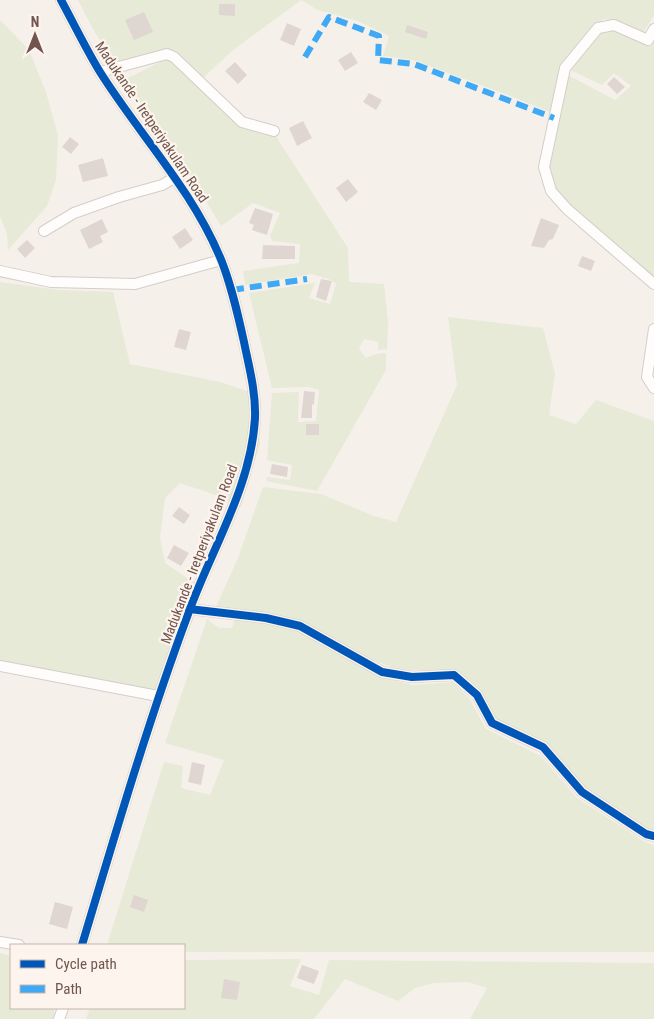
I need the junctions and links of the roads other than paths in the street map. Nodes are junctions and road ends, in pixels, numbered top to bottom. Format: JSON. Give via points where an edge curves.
{"nodes":[{"id":1,"x":61,"y":0,"type":"edge"},
{"id":2,"x":654,"y":29,"type":"edge"},
{"id":3,"x":100,"y":72,"type":"junction"},
{"id":4,"x":274,"y":131,"type":"dead end"},
{"id":5,"x":176,"y":177,"type":"junction"},
{"id":6,"x":44,"y":231,"type":"dead end"},
{"id":7,"x":221,"y":260,"type":"junction"},
{"id":8,"x":0,"y":271,"type":"edge"},
{"id":9,"x":654,"y":284,"type":"edge"},
{"id":10,"x":654,"y":329,"type":"edge"},
{"id":11,"x":654,"y":388,"type":"edge"},
{"id":12,"x":189,"y":609,"type":"junction"},
{"id":13,"x":0,"y":666,"type":"edge"},
{"id":14,"x":158,"y":696,"type":"junction"},
{"id":15,"x":654,"y":836,"type":"edge"},
{"id":16,"x":0,"y":942,"type":"edge"},
{"id":17,"x":13,"y":944,"type":"edge"},
{"id":18,"x":82,"y":944,"type":"edge"}],
"edges":[{"from":1,"to":3,"type":"street","name":"Madukande - Iretperiyakulam Road"},
{"from":2,"to":9,"type":"street","via":[[648,40],[614,25],[598,28],[564,68],[544,166],[551,191],[567,209]]},
{"from":3,"to":4,"type":"street","via":[[167,54],[242,122]]},
{"from":3,"to":5,"type":"street","name":"Madukande - Iretperiyakulam Road"},
{"from":5,"to":6,"type":"street","via":[[162,185],[74,213]]},
{"from":5,"to":7,"type":"street","name":"Madukande - Iretperiyakulam Road"},
{"from":7,"to":8,"type":"street","via":[[135,284],[51,282]]},
{"from":7,"to":12,"type":"street","name":"Madukande - Iretperiyakulam Road","via":[[232,290],[254,387],[255,417],[242,485]]},
{"from":10,"to":11,"type":"street","via":[[647,377]]},
{"from":12,"to":14,"type":"street","name":"Madukande - Iretperiyakulam Road"},
{"from":12,"to":15,"type":"street","via":[[266,618],[300,626],[382,672],[412,677],[454,674],[477,695],[492,723],[543,747],[582,792]]},
{"from":13,"to":14,"type":"street"},
{"from":14,"to":18,"type":"street","name":"Madukande - Iretperiyakulam Road"},
{"from":16,"to":17,"type":"street"}]}
